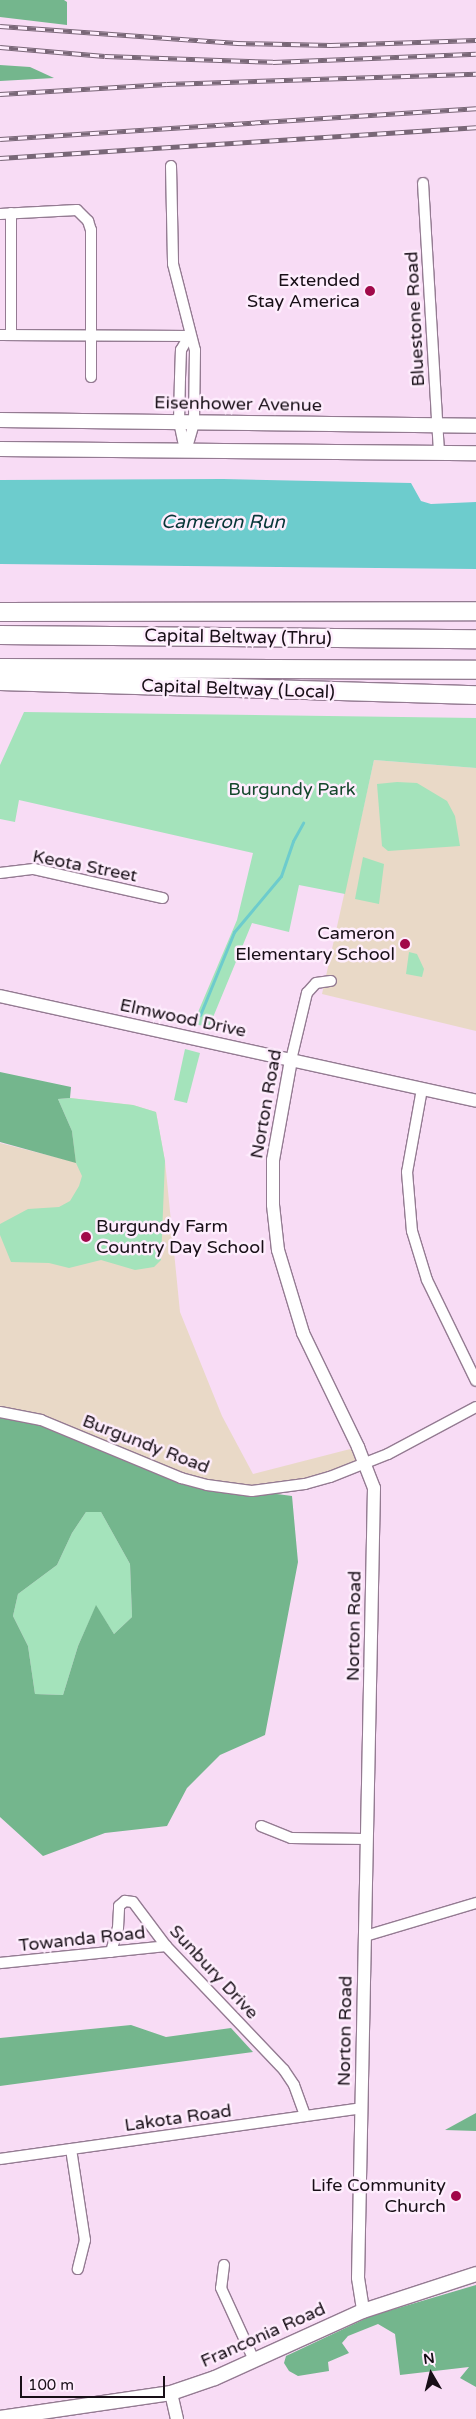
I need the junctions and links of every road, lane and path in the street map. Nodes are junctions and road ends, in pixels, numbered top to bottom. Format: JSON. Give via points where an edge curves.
{"nodes":[{"id":1,"x":171,"y":166,"type":"dead end"},
{"id":2,"x":423,"y":183,"type":"dead end"},
{"id":3,"x":11,"y":213,"type":"junction"},
{"id":4,"x":0,"y":214,"type":"edge"},
{"id":5,"x":5,"y":335,"type":"edge"},
{"id":6,"x":91,"y":336,"type":"junction"},
{"id":7,"x":189,"y":336,"type":"junction"},
{"id":8,"x":91,"y":377,"type":"dead end"},
{"id":9,"x":0,"y":420,"type":"edge"},
{"id":10,"x":179,"y":422,"type":"junction"},
{"id":11,"x":194,"y":422,"type":"junction"},
{"id":12,"x":438,"y":426,"type":"junction"},
{"id":13,"x":476,"y":426,"type":"edge"},
{"id":14,"x":0,"y":449,"type":"edge"},
{"id":15,"x":186,"y":451,"type":"junction"},
{"id":16,"x":439,"y":453,"type":"junction"},
{"id":17,"x":476,"y":453,"type":"edge"},
{"id":18,"x":0,"y":612,"type":"edge"},
{"id":19,"x":476,"y":612,"type":"edge"},
{"id":20,"x":0,"y":635,"type":"edge"},
{"id":21,"x":476,"y":640,"type":"edge"},
{"id":22,"x":0,"y":668,"type":"edge"},
{"id":23,"x":476,"y":670,"type":"edge"},
{"id":24,"x":0,"y":681,"type":"edge"},
{"id":25,"x":476,"y":695,"type":"edge"},
{"id":26,"x":0,"y":873,"type":"edge"},
{"id":27,"x":163,"y":898,"type":"dead end"},
{"id":28,"x":331,"y":981,"type":"dead end"},
{"id":29,"x":0,"y":996,"type":"edge"},
{"id":30,"x":291,"y":1060,"type":"junction"},
{"id":31,"x":422,"y":1089,"type":"junction"},
{"id":32,"x":476,"y":1101,"type":"edge"},
{"id":33,"x":476,"y":1381,"type":"edge"},
{"id":34,"x":476,"y":1408,"type":"edge"},
{"id":35,"x":0,"y":1412,"type":"edge"},
{"id":36,"x":365,"y":1464,"type":"junction"},
{"id":37,"x":261,"y":1826,"type":"dead end"},
{"id":38,"x":367,"y":1839,"type":"junction"},
{"id":39,"x":476,"y":1903,"type":"edge"},
{"id":40,"x":365,"y":1936,"type":"junction"},
{"id":41,"x":166,"y":1946,"type":"junction"},
{"id":42,"x":111,"y":1952,"type":"junction"},
{"id":43,"x":0,"y":1963,"type":"edge"},
{"id":44,"x":361,"y":2108,"type":"junction"},
{"id":45,"x":305,"y":2116,"type":"junction"},
{"id":46,"x":71,"y":2149,"type":"junction"},
{"id":47,"x":0,"y":2159,"type":"edge"},
{"id":48,"x":224,"y":2265,"type":"dead end"},
{"id":49,"x":78,"y":2268,"type":"dead end"},
{"id":50,"x":476,"y":2274,"type":"edge"},
{"id":51,"x":363,"y":2311,"type":"junction"},
{"id":52,"x":254,"y":2360,"type":"junction"},
{"id":53,"x":171,"y":2393,"type":"junction"},
{"id":54,"x":0,"y":2418,"type":"edge"},
{"id":55,"x":177,"y":2419,"type":"edge"}],
"edges":[{"from":1,"to":7,"type":"street","via":[[171,244]]},
{"from":2,"to":12,"type":"street","name":"Bluestone Road"},
{"from":3,"to":4,"type":"street"},
{"from":3,"to":5,"type":"street"},
{"from":3,"to":6,"type":"street","via":[[78,210],[91,230]]},
{"from":5,"to":6,"type":"street"},
{"from":6,"to":7,"type":"street"},
{"from":6,"to":8,"type":"street"},
{"from":7,"to":10,"type":"street","via":[[181,350]]},
{"from":7,"to":11,"type":"street","via":[[195,350]]},
{"from":9,"to":10,"type":"main road","name":"Eisenhower Avenue"},
{"from":10,"to":11,"type":"main road","name":"Eisenhower Avenue"},
{"from":10,"to":15,"type":"street"},
{"from":11,"to":12,"type":"main road","name":"Eisenhower Avenue"},
{"from":11,"to":15,"type":"street"},
{"from":12,"to":13,"type":"main road","name":"Eisenhower Avenue"},
{"from":12,"to":16,"type":"street","name":"Bluestone Road"},
{"from":14,"to":15,"type":"main road"},
{"from":15,"to":16,"type":"main road"},
{"from":16,"to":17,"type":"main road"},
{"from":18,"to":19,"type":"highway"},
{"from":20,"to":21,"type":"highway","name":"Capital Beltway (Thru)"},
{"from":22,"to":23,"type":"highway","name":"Capital Beltway (Thru)"},
{"from":24,"to":25,"type":"highway","name":"Capital Beltway (Local)"},
{"from":26,"to":27,"type":"street","name":"Keota Street","via":[[34,869]]},
{"from":28,"to":30,"type":"street","name":"Norton Road","via":[[316,983],[307,992]]},
{"from":29,"to":30,"type":"street","name":"Elmwood Drive"},
{"from":30,"to":31,"type":"street","name":"Elmwood Drive"},
{"from":30,"to":36,"type":"street","name":"Norton Road","via":[[278,1116],[273,1160],[278,1250],[303,1333]]},
{"from":31,"to":32,"type":"street","name":"Elmwood Drive"},
{"from":31,"to":33,"type":"street","via":[[407,1172],[412,1231],[427,1280]]},
{"from":34,"to":36,"type":"street","name":"Burgundy Road"},
{"from":35,"to":36,"type":"street","name":"Burgundy Road","via":[[41,1420],[181,1478],[216,1487],[257,1491],[305,1484]]},
{"from":36,"to":38,"type":"street","name":"Norton Road","via":[[374,1498]]},
{"from":37,"to":38,"type":"street","via":[[291,1838]]},
{"from":38,"to":40,"type":"street","name":"Norton Road"},
{"from":39,"to":40,"type":"street"},
{"from":40,"to":44,"type":"street","name":"Norton Road"},
{"from":41,"to":42,"type":"street","name":"Towanda Road"},
{"from":41,"to":42,"type":"street","name":"Sunbury Drive","via":[[138,1905],[130,1901],[119,1906],[118,1928]]},
{"from":41,"to":45,"type":"street","name":"Sunbury Drive","via":[[284,2070],[294,2084]]},
{"from":42,"to":43,"type":"street","name":"Towanda Road"},
{"from":44,"to":45,"type":"street","name":"Lakota Road"},
{"from":44,"to":51,"type":"street","name":"Norton Road","via":[[358,2278]]},
{"from":45,"to":46,"type":"street","name":"Lakota Road"},
{"from":46,"to":47,"type":"street","name":"Lakota Road"},
{"from":46,"to":49,"type":"street","via":[[85,2240]]},
{"from":48,"to":52,"type":"street","via":[[221,2288]]},
{"from":50,"to":51,"type":"main road","name":"Franconia Road"},
{"from":51,"to":52,"type":"main road","name":"Franconia Road"},
{"from":52,"to":53,"type":"main road","name":"Franconia Road"},
{"from":53,"to":54,"type":"main road","name":"Franconia Road"},
{"from":53,"to":55,"type":"street"}]}
